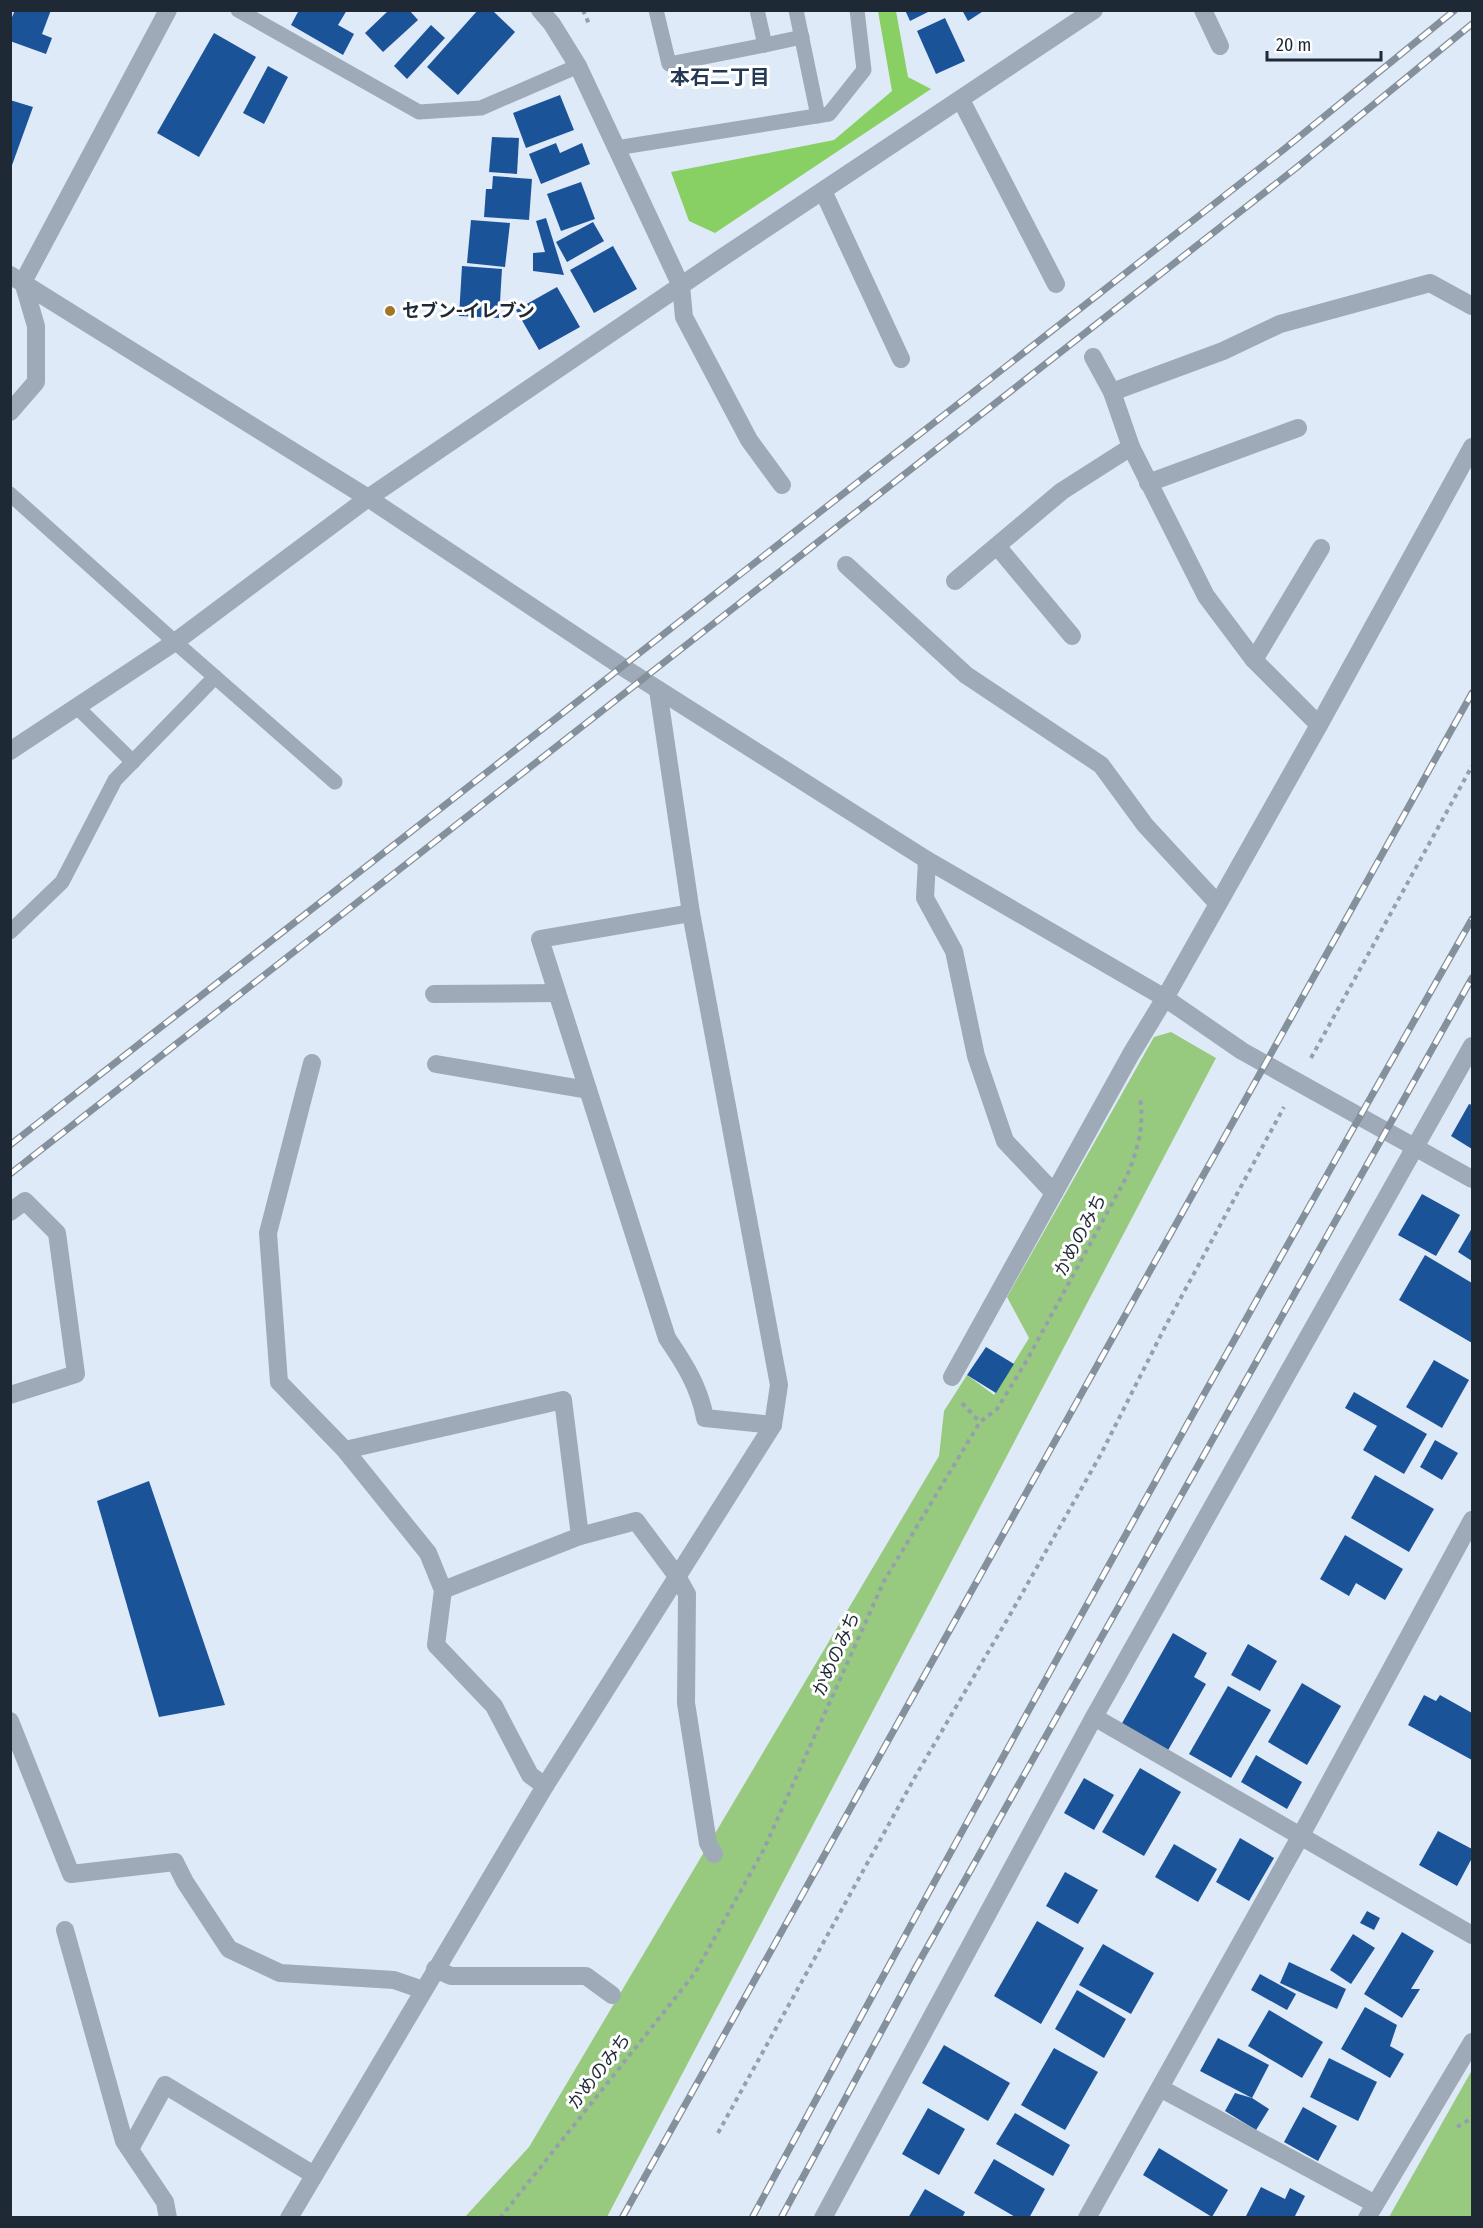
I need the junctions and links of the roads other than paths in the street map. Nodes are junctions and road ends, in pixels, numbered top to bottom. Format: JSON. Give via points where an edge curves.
{"nodes":[{"id":1,"x":168,"y":10,"type":"edge"},
{"id":2,"x":238,"y":10,"type":"edge"},
{"id":3,"x":540,"y":10,"type":"edge"},
{"id":4,"x":656,"y":10,"type":"edge"},
{"id":5,"x":757,"y":10,"type":"edge"},
{"id":6,"x":796,"y":10,"type":"edge"},
{"id":7,"x":857,"y":10,"type":"edge"},
{"id":8,"x":1094,"y":10,"type":"edge"},
{"id":9,"x":1203,"y":10,"type":"edge"},
{"id":10,"x":802,"y":37,"type":"junction"},
{"id":11,"x":765,"y":45,"type":"junction"},
{"id":12,"x":1220,"y":46,"type":"dead end"},
{"id":13,"x":578,"y":66,"type":"junction"},
{"id":14,"x":961,"y":100,"type":"junction"},
{"id":15,"x":818,"y":116,"type":"junction"},
{"id":16,"x":616,"y":148,"type":"junction"},
{"id":17,"x":823,"y":191,"type":"junction"},
{"id":18,"x":17,"y":278,"type":"edge"},
{"id":19,"x":1056,"y":284,"type":"dead end"},
{"id":20,"x":681,"y":286,"type":"junction"},
{"id":21,"x":1473,"y":306,"type":"edge"},
{"id":22,"x":1093,"y":357,"type":"dead end"},
{"id":23,"x":901,"y":359,"type":"dead end"},
{"id":24,"x":1112,"y":392,"type":"junction"},
{"id":25,"x":10,"y":412,"type":"edge"},
{"id":26,"x":1298,"y":428,"type":"dead end"},
{"id":27,"x":1131,"y":447,"type":"junction"},
{"id":28,"x":1473,"y":447,"type":"edge"},
{"id":29,"x":1148,"y":483,"type":"junction"},
{"id":30,"x":782,"y":485,"type":"dead end"},
{"id":31,"x":10,"y":494,"type":"edge"},
{"id":32,"x":368,"y":498,"type":"junction"},
{"id":33,"x":997,"y":546,"type":"junction"},
{"id":34,"x":1321,"y":548,"type":"dead end"},
{"id":35,"x":846,"y":565,"type":"dead end"},
{"id":36,"x":955,"y":580,"type":"dead end"},
{"id":37,"x":1071,"y":636,"type":"dead end"},
{"id":38,"x":175,"y":642,"type":"junction"},
{"id":39,"x":1254,"y":660,"type":"junction"},
{"id":40,"x":215,"y":677,"type":"junction"},
{"id":41,"x":658,"y":690,"type":"junction"},
{"id":42,"x":77,"y":707,"type":"junction"},
{"id":43,"x":1319,"y":725,"type":"junction"},
{"id":44,"x":10,"y":751,"type":"edge"},
{"id":45,"x":133,"y":762,"type":"junction"},
{"id":46,"x":335,"y":782,"type":"dead end"},
{"id":47,"x":927,"y":860,"type":"junction"},
{"id":48,"x":1218,"y":904,"type":"junction"},
{"id":49,"x":691,"y":914,"type":"junction"},
{"id":50,"x":10,"y":932,"type":"edge"},
{"id":51,"x":557,"y":993,"type":"junction"},
{"id":52,"x":434,"y":994,"type":"dead end"},
{"id":53,"x":1165,"y":998,"type":"junction"},
{"id":54,"x":1473,"y":1046,"type":"edge"},
{"id":55,"x":312,"y":1063,"type":"dead end"},
{"id":56,"x":435,"y":1064,"type":"dead end"},
{"id":57,"x":588,"y":1090,"type":"junction"},
{"id":58,"x":1414,"y":1147,"type":"junction"},
{"id":59,"x":1473,"y":1179,"type":"edge"},
{"id":60,"x":1054,"y":1194,"type":"junction"},
{"id":61,"x":10,"y":1212,"type":"edge"},
{"id":62,"x":952,"y":1377,"type":"dead end"},
{"id":63,"x":10,"y":1395,"type":"edge"},
{"id":64,"x":773,"y":1425,"type":"junction"},
{"id":65,"x":345,"y":1450,"type":"junction"},
{"id":66,"x":1473,"y":1520,"type":"edge"},
{"id":67,"x":580,"y":1536,"type":"junction"},
{"id":68,"x":677,"y":1576,"type":"junction"},
{"id":69,"x":443,"y":1590,"type":"junction"},
{"id":70,"x":1094,"y":1718,"type":"junction"},
{"id":71,"x":10,"y":1721,"type":"edge"},
{"id":72,"x":546,"y":1786,"type":"junction"},
{"id":73,"x":1300,"y":1837,"type":"junction"},
{"id":74,"x":714,"y":1854,"type":"dead end"},
{"id":75,"x":65,"y":1930,"type":"dead end"},
{"id":76,"x":1473,"y":1935,"type":"edge"},
{"id":77,"x":435,"y":1969,"type":"junction"},
{"id":78,"x":423,"y":1990,"type":"junction"},
{"id":79,"x":612,"y":1995,"type":"dead end"},
{"id":80,"x":1473,"y":2042,"type":"edge"},
{"id":81,"x":1160,"y":2088,"type":"junction"},
{"id":82,"x":130,"y":2149,"type":"junction"},
{"id":83,"x":314,"y":2175,"type":"junction"},
{"id":84,"x":1371,"y":2211,"type":"edge"},
{"id":85,"x":168,"y":2217,"type":"edge"},
{"id":86,"x":289,"y":2217,"type":"edge"},
{"id":87,"x":823,"y":2217,"type":"edge"},
{"id":88,"x":1087,"y":2217,"type":"edge"}],
"edges":[{"from":1,"to":18,"type":"street"},
{"from":2,"to":13,"type":"lane","via":[[419,112],[481,108]]},
{"from":3,"to":13,"type":"street"},
{"from":4,"to":11,"type":"lane","via":[[669,64]]},
{"from":5,"to":11,"type":"lane"},
{"from":6,"to":10,"type":"lane"},
{"from":7,"to":15,"type":"lane","via":[[864,70],[829,114]]},
{"from":8,"to":14,"type":"street"},
{"from":9,"to":12,"type":"street"},
{"from":10,"to":11,"type":"lane"},
{"from":10,"to":15,"type":"lane"},
{"from":13,"to":16,"type":"street"},
{"from":14,"to":17,"type":"street"},
{"from":14,"to":19,"type":"street"},
{"from":15,"to":16,"type":"lane"},
{"from":16,"to":20,"type":"street"},
{"from":17,"to":20,"type":"street"},
{"from":17,"to":23,"type":"street"},
{"from":18,"to":25,"type":"street","via":[[36,326],[36,381]]},
{"from":18,"to":32,"type":"street"},
{"from":20,"to":30,"type":"street","via":[[684,317],[748,440]]},
{"from":20,"to":32,"type":"street"},
{"from":21,"to":24,"type":"street","via":[[1430,284],[1280,324],[1223,351]]},
{"from":22,"to":24,"type":"street"},
{"from":24,"to":27,"type":"street"},
{"from":26,"to":29,"type":"street"},
{"from":27,"to":29,"type":"street"},
{"from":27,"to":33,"type":"street","via":[[1062,491]]},
{"from":28,"to":43,"type":"street"},
{"from":29,"to":39,"type":"street","via":[[1206,596]]},
{"from":31,"to":38,"type":"lane"},
{"from":32,"to":38,"type":"street"},
{"from":32,"to":41,"type":"street"},
{"from":33,"to":36,"type":"street"},
{"from":33,"to":37,"type":"street"},
{"from":34,"to":39,"type":"street"},
{"from":35,"to":48,"type":"street","via":[[966,675],[1101,765],[1145,825]]},
{"from":38,"to":40,"type":"lane"},
{"from":38,"to":42,"type":"street"},
{"from":39,"to":43,"type":"street"},
{"from":40,"to":45,"type":"lane"},
{"from":40,"to":46,"type":"lane"},
{"from":41,"to":47,"type":"street"},
{"from":41,"to":49,"type":"street"},
{"from":42,"to":44,"type":"street"},
{"from":42,"to":45,"type":"lane"},
{"from":43,"to":48,"type":"street"},
{"from":45,"to":50,"type":"lane","via":[[115,780],[62,882]]},
{"from":47,"to":53,"type":"street"},
{"from":47,"to":60,"type":"street","via":[[925,898],[954,951],[976,1056],[1005,1141]]},
{"from":48,"to":53,"type":"street"},
{"from":49,"to":51,"type":"street","via":[[540,939]]},
{"from":49,"to":64,"type":"street","via":[[779,1385]]},
{"from":51,"to":52,"type":"street"},
{"from":51,"to":57,"type":"street"},
{"from":53,"to":58,"type":"street","via":[[1226,1041]]},
{"from":53,"to":60,"type":"street"},
{"from":54,"to":58,"type":"street"},
{"from":55,"to":65,"type":"street","via":[[268,1233],[279,1382]]},
{"from":56,"to":57,"type":"street"},
{"from":57,"to":64,"type":"street","via":[[667,1338],[691,1374],[705,1418]]},
{"from":58,"to":59,"type":"street"},
{"from":58,"to":70,"type":"street"},
{"from":60,"to":62,"type":"street"},
{"from":61,"to":63,"type":"street","via":[[25,1201],[57,1233],[76,1374]]},
{"from":64,"to":68,"type":"street"},
{"from":65,"to":67,"type":"street","via":[[563,1400]]},
{"from":65,"to":69,"type":"street","via":[[428,1553]]},
{"from":66,"to":73,"type":"street"},
{"from":67,"to":68,"type":"street","via":[[636,1521]]},
{"from":67,"to":69,"type":"street"},
{"from":68,"to":72,"type":"street"},
{"from":68,"to":74,"type":"street","via":[[687,1594],[686,1703],[708,1843]]},
{"from":69,"to":72,"type":"street","via":[[436,1645],[494,1706],[530,1775]]},
{"from":70,"to":73,"type":"street"},
{"from":70,"to":87,"type":"street"},
{"from":71,"to":78,"type":"street","via":[[71,1874],[175,1862],[229,1949],[280,1972],[394,1980]]},
{"from":72,"to":77,"type":"street"},
{"from":73,"to":76,"type":"street"},
{"from":73,"to":81,"type":"street"},
{"from":75,"to":82,"type":"street","via":[[124,2141]]},
{"from":77,"to":78,"type":"street"},
{"from":77,"to":79,"type":"street","via":[[451,1976],[586,1976]]},
{"from":78,"to":83,"type":"street"},
{"from":80,"to":84,"type":"street"},
{"from":81,"to":84,"type":"street"},
{"from":81,"to":88,"type":"street"},
{"from":82,"to":83,"type":"street","via":[[165,2085]]},
{"from":82,"to":85,"type":"street","via":[[165,2202]]},
{"from":83,"to":86,"type":"street"}]}
